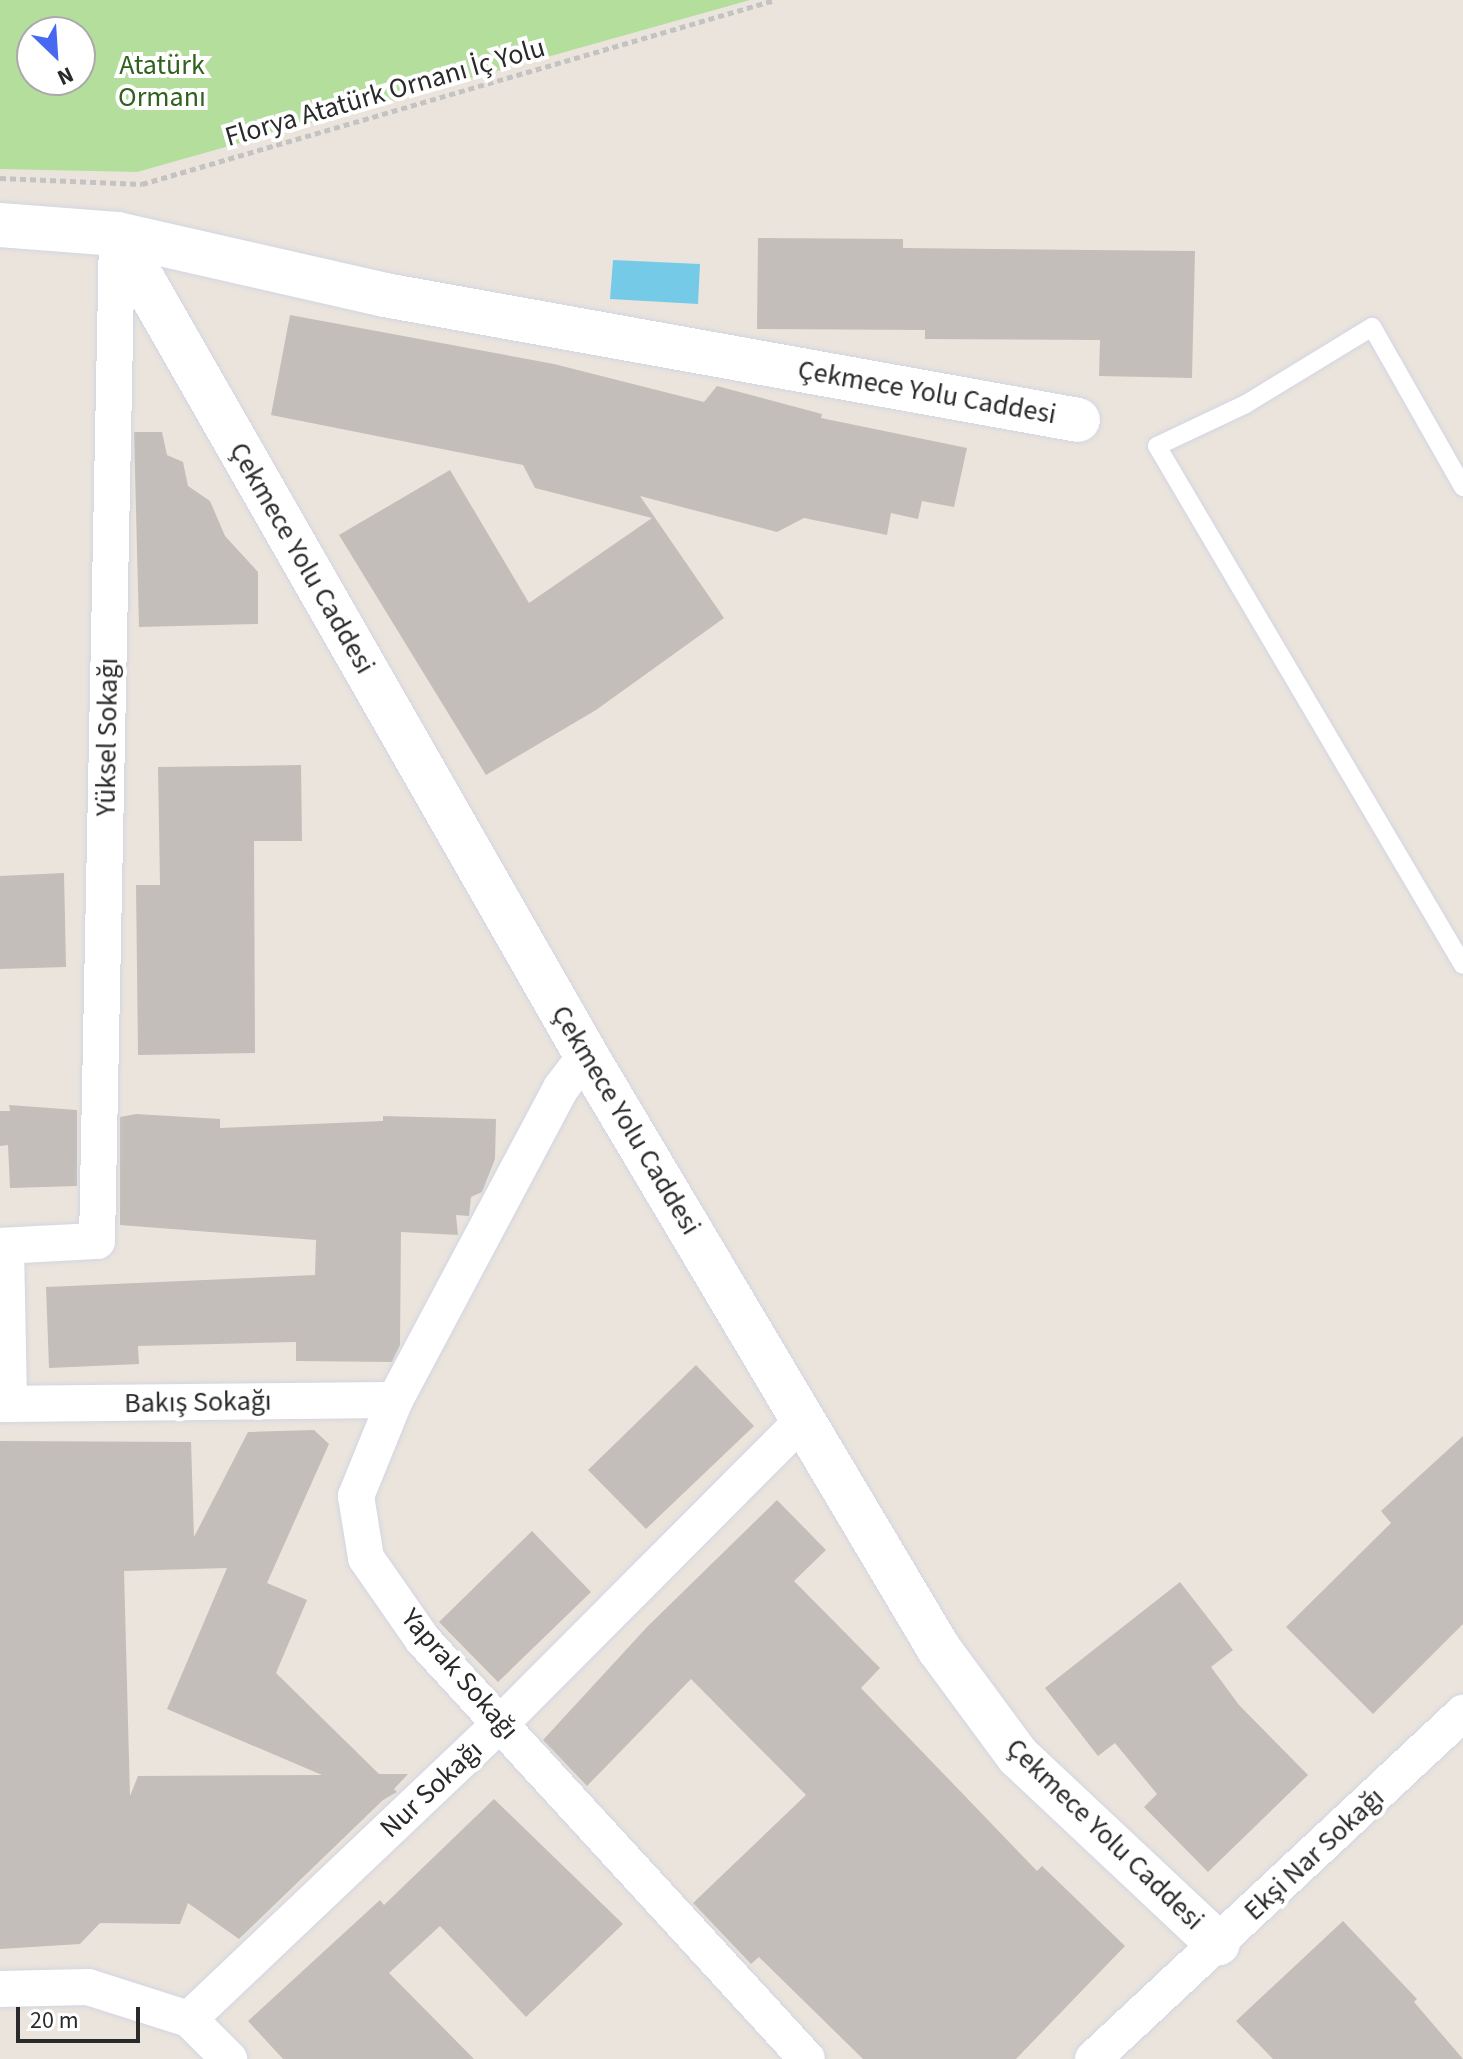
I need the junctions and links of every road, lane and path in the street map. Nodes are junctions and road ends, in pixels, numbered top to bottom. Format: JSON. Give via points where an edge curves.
{"nodes":[{"id":1,"x":775,"y":0,"type":"edge"},
{"id":2,"x":0,"y":178,"type":"edge"},
{"id":3,"x":0,"y":225,"type":"edge"},
{"id":4,"x":117,"y":234,"type":"junction"},
{"id":5,"x":1078,"y":420,"type":"dead end"},
{"id":6,"x":1463,"y":487,"type":"edge"},
{"id":7,"x":1463,"y":965,"type":"edge"},
{"id":8,"x":586,"y":1055,"type":"junction"},
{"id":9,"x":3,"y":1246,"type":"edge"},
{"id":10,"x":395,"y":1400,"type":"junction"},
{"id":11,"x":4,"y":1404,"type":"edge"},
{"id":12,"x":805,"y":1418,"type":"junction"},
{"id":13,"x":1463,"y":1713,"type":"edge"},
{"id":14,"x":502,"y":1722,"type":"junction"},
{"id":15,"x":1218,"y":1944,"type":"junction"},
{"id":16,"x":0,"y":1989,"type":"edge"},
{"id":17,"x":189,"y":2019,"type":"junction"},
{"id":18,"x":229,"y":2059,"type":"edge"},
{"id":19,"x":807,"y":2059,"type":"edge"},
{"id":20,"x":1093,"y":2059,"type":"edge"}],
"edges":[{"from":1,"to":2,"type":"path","name":"Florya Atatürk Ornanı İç Yolu","via":[[142,184]]},
{"from":3,"to":4,"type":"main road","name":"Çekmece Yolu Caddesi"},
{"from":4,"to":5,"type":"main road","name":"Çekmece Yolu Caddesi","via":[[385,295]]},
{"from":4,"to":8,"type":"main road","name":"Çekmece Yolu Caddesi"},
{"from":4,"to":9,"type":"street","name":"Yüksel Sokağı","via":[[97,1241]]},
{"from":6,"to":7,"type":"lane","via":[[1372,327],[1246,404],[1157,446]]},
{"from":8,"to":10,"type":"street","name":"Yaprak Sokağı","via":[[561,1088]]},
{"from":8,"to":12,"type":"main road","name":"Çekmece Yolu Caddesi"},
{"from":9,"to":11,"type":"street"},
{"from":10,"to":11,"type":"street","name":"Bakış Sokağı"},
{"from":10,"to":14,"type":"street","name":"Yaprak Sokağı","via":[[356,1496],[366,1558],[423,1640]]},
{"from":12,"to":14,"type":"street","name":"Nur Sokağı"},
{"from":12,"to":15,"type":"main road","name":"Çekmece Yolu Caddesi","via":[[939,1649],[1018,1756]]},
{"from":13,"to":15,"type":"street","name":"Ekşi Nar Sokağı"},
{"from":14,"to":17,"type":"street","name":"Nur Sokağı"},
{"from":14,"to":19,"type":"street","name":"Yaprak Sokağı"},
{"from":15,"to":20,"type":"street","name":"Ekşi Nar Sokağı"},
{"from":16,"to":17,"type":"street","via":[[88,1987]]},
{"from":17,"to":18,"type":"street"}]}
